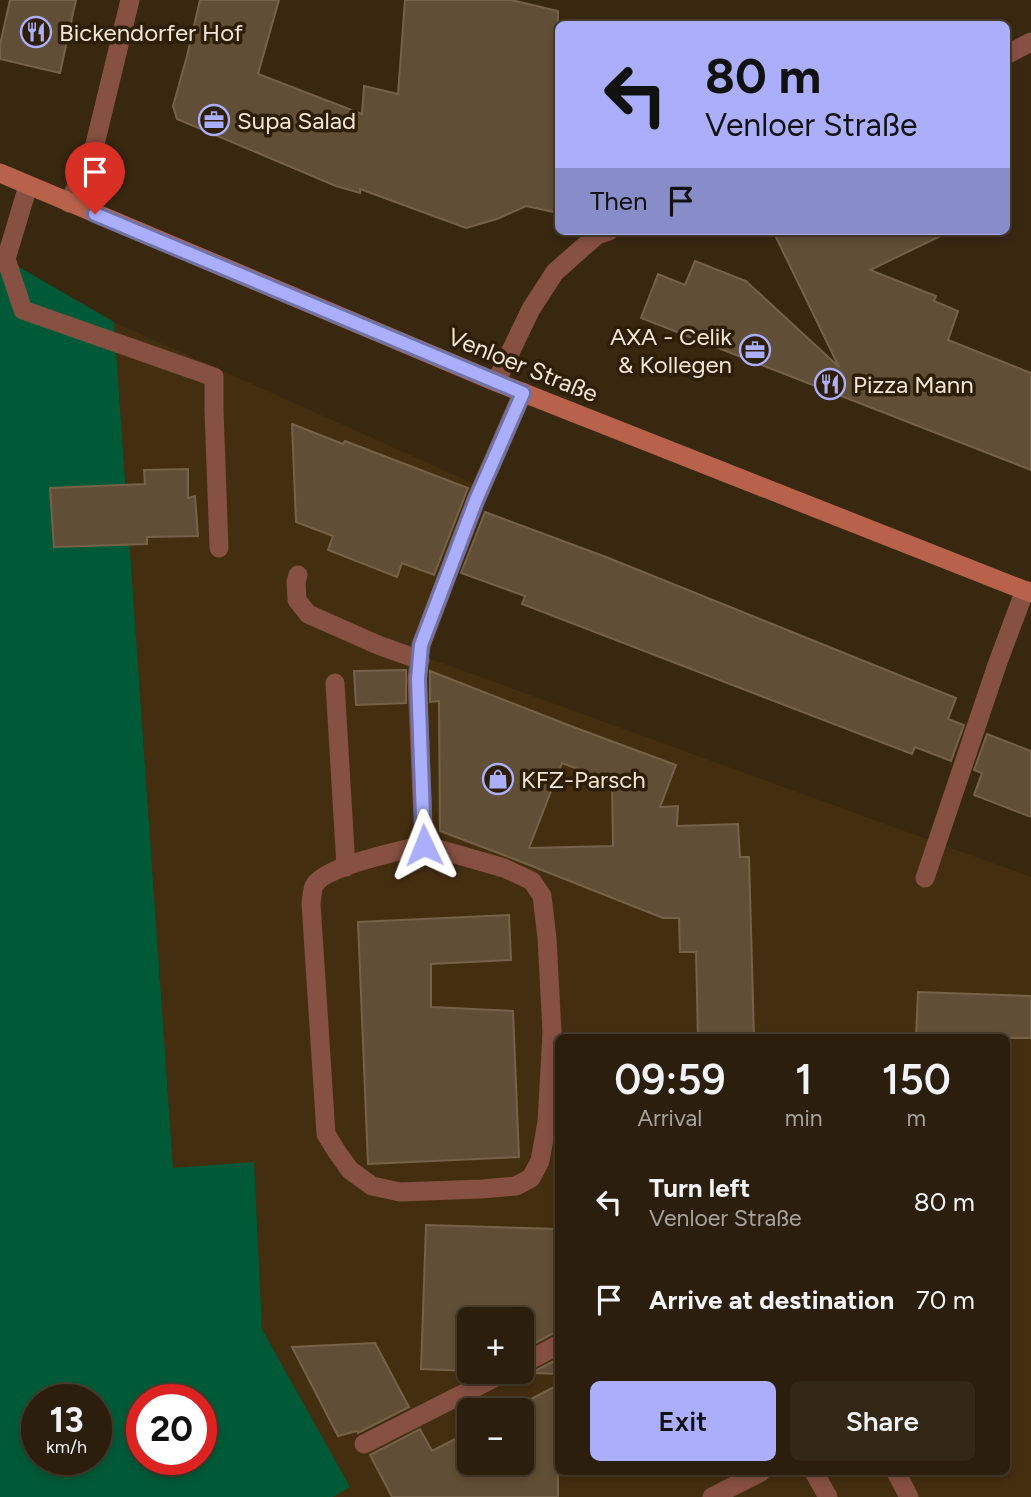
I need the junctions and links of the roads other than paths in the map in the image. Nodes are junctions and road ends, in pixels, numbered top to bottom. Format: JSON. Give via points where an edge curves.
{"nodes":[{"id":1,"x":131,"y":0,"type":"edge"},
{"id":2,"x":1031,"y":42,"type":"edge"},
{"id":3,"x":1010,"y":53,"type":"edge"},
{"id":4,"x":0,"y":173,"type":"edge"},
{"id":5,"x":28,"y":186,"type":"junction"},
{"id":6,"x":69,"y":204,"type":"junction"},
{"id":7,"x":597,"y":235,"type":"edge"},
{"id":8,"x":496,"y":382,"type":"junction"},
{"id":9,"x":523,"y":393,"type":"junction"},
{"id":10,"x":219,"y":548,"type":"dead end"},
{"id":11,"x":298,"y":575,"type":"dead end"},
{"id":12,"x":1028,"y":592,"type":"edge"},
{"id":13,"x":420,"y":660,"type":"junction"},
{"id":14,"x":335,"y":683,"type":"dead end"},
{"id":15,"x":424,"y":845,"type":"junction"},
{"id":16,"x":346,"y":867,"type":"junction"},
{"id":17,"x":925,"y":878,"type":"dead end"},
{"id":18,"x":555,"y":1347,"type":"edge"},
{"id":19,"x":534,"y":1358,"type":"edge"},
{"id":20,"x":482,"y":1384,"type":"edge"},
{"id":21,"x":365,"y":1444,"type":"dead end"},
{"id":22,"x":755,"y":1475,"type":"edge"},
{"id":23,"x":816,"y":1475,"type":"edge"},
{"id":24,"x":898,"y":1475,"type":"edge"},
{"id":25,"x":712,"y":1497,"type":"edge"},
{"id":26,"x":828,"y":1497,"type":"edge"},
{"id":27,"x":909,"y":1497,"type":"edge"}],
"edges":[{"from":1,"to":6,"type":"street","via":[[95,144]]},
{"from":2,"to":3,"type":"street"},
{"from":4,"to":5,"type":"main road","name":"Venloer Straße"},
{"from":5,"to":6,"type":"main road","name":"Venloer Straße"},
{"from":5,"to":10,"type":"street","via":[[6,259],[23,310],[214,377]]},
{"from":6,"to":8,"type":"main road","name":"Venloer Straße"},
{"from":7,"to":8,"type":"street","via":[[555,272],[531,309]]},
{"from":8,"to":9,"type":"main road","name":"Venloer Straße"},
{"from":9,"to":12,"type":"main road","name":"Venloer Straße"},
{"from":9,"to":13,"type":"street","via":[[476,500],[421,645]]},
{"from":11,"to":13,"type":"street","via":[[297,600],[308,614]]},
{"from":12,"to":17,"type":"street","via":[[998,662]]},
{"from":13,"to":15,"type":"street"},
{"from":14,"to":16,"type":"street"},
{"from":15,"to":16,"type":"street"},
{"from":15,"to":16,"type":"street","via":[[505,868],[532,881],[542,896],[552,1032],[547,1122],[540,1161],[531,1178],[516,1186],[400,1192],[372,1186],[350,1170],[326,1134],[311,902],[314,885]]},
{"from":18,"to":19,"type":"street"},
{"from":20,"to":21,"type":"street"},
{"from":22,"to":25,"type":"street"},
{"from":23,"to":26,"type":"street"},
{"from":24,"to":27,"type":"street"}]}
